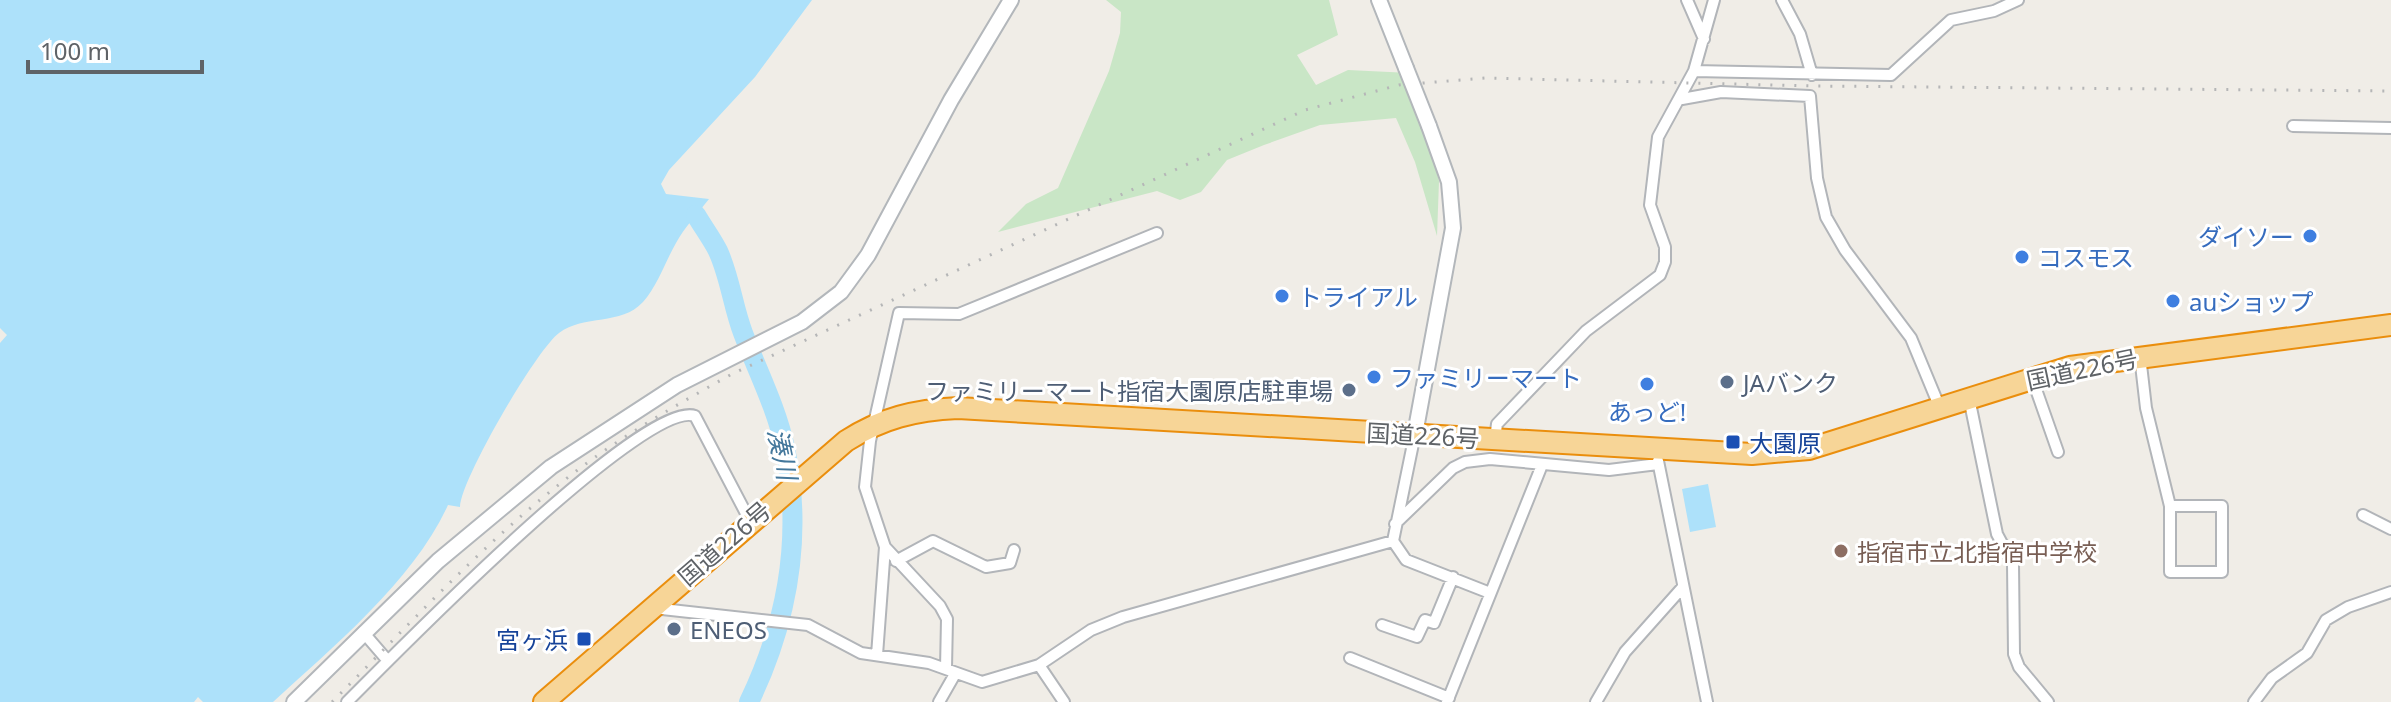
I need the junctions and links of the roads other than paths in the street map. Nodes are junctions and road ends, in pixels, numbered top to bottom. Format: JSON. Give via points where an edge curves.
{"nodes":[{"id":1,"x":1011,"y":0,"type":"edge"},
{"id":2,"x":1379,"y":0,"type":"edge"},
{"id":3,"x":1687,"y":0,"type":"edge"},
{"id":4,"x":1714,"y":0,"type":"edge"},
{"id":5,"x":1782,"y":0,"type":"edge"},
{"id":6,"x":2018,"y":0,"type":"edge"},
{"id":7,"x":1704,"y":39,"type":"junction"},
{"id":8,"x":1694,"y":71,"type":"junction"},
{"id":9,"x":1812,"y":75,"type":"junction"},
{"id":10,"x":1682,"y":99,"type":"junction"},
{"id":11,"x":2293,"y":126,"type":"dead end"},
{"id":12,"x":2391,"y":128,"type":"edge"},
{"id":13,"x":1157,"y":233,"type":"dead end"},
{"id":14,"x":2391,"y":325,"type":"edge"},
{"id":15,"x":2140,"y":356,"type":"junction"},
{"id":16,"x":2032,"y":378,"type":"junction"},
{"id":17,"x":1969,"y":398,"type":"junction"},
{"id":18,"x":1940,"y":408,"type":"junction"},
{"id":19,"x":874,"y":423,"type":"junction"},
{"id":20,"x":1415,"y":434,"type":"junction"},
{"id":21,"x":1495,"y":439,"type":"junction"},
{"id":22,"x":2058,"y":452,"type":"dead end"},
{"id":23,"x":1658,"y":457,"type":"junction"},
{"id":24,"x":1542,"y":465,"type":"junction"},
{"id":25,"x":2170,"y":506,"type":"junction"},
{"id":26,"x":2363,"y":515,"type":"dead end"},
{"id":27,"x":750,"y":521,"type":"junction"},
{"id":28,"x":1395,"y":524,"type":"junction"},
{"id":29,"x":2391,"y":529,"type":"edge"},
{"id":30,"x":1393,"y":541,"type":"junction"},
{"id":31,"x":885,"y":547,"type":"junction"},
{"id":32,"x":1014,"y":550,"type":"dead end"},
{"id":33,"x":896,"y":561,"type":"junction"},
{"id":34,"x":1453,"y":577,"type":"junction"},
{"id":35,"x":1682,"y":588,"type":"junction"},
{"id":36,"x":2391,"y":592,"type":"edge"},
{"id":37,"x":1490,"y":593,"type":"junction"},
{"id":38,"x":651,"y":607,"type":"junction"},
{"id":39,"x":1382,"y":625,"type":"dead end"},
{"id":40,"x":363,"y":632,"type":"junction"},
{"id":41,"x":877,"y":655,"type":"junction"},
{"id":42,"x":1350,"y":658,"type":"dead end"},
{"id":43,"x":388,"y":661,"type":"junction"},
{"id":44,"x":1039,"y":665,"type":"junction"},
{"id":45,"x":950,"y":671,"type":"junction"},
{"id":46,"x":1448,"y":700,"type":"edge"},
{"id":47,"x":294,"y":702,"type":"edge"},
{"id":48,"x":347,"y":702,"type":"edge"},
{"id":49,"x":544,"y":702,"type":"edge"},
{"id":50,"x":939,"y":702,"type":"edge"},
{"id":51,"x":1064,"y":702,"type":"edge"},
{"id":52,"x":1596,"y":702,"type":"edge"},
{"id":53,"x":1707,"y":702,"type":"edge"},
{"id":54,"x":2048,"y":702,"type":"edge"},
{"id":55,"x":2254,"y":702,"type":"edge"}],
"edges":[{"from":1,"to":40,"type":"street","via":[[856,274],[829,304],[641,407],[551,467],[490,515]]},
{"from":2,"to":20,"type":"street","bridge":true,"via":[[1449,182],[1453,228]]},
{"from":3,"to":7,"type":"street"},
{"from":4,"to":7,"type":"street"},
{"from":5,"to":9,"type":"street","via":[[1800,34]]},
{"from":6,"to":9,"type":"street","via":[[1951,20],[1891,75]]},
{"from":7,"to":8,"type":"street"},
{"from":8,"to":9,"type":"street"},
{"from":8,"to":10,"type":"street"},
{"from":10,"to":18,"type":"street","via":[[1721,92],[1810,96],[1826,217],[1911,338]]},
{"from":10,"to":21,"type":"street","via":[[1658,137],[1651,184],[1650,205],[1665,247],[1660,275],[1586,331],[1497,424]]},
{"from":11,"to":12,"type":"street"},
{"from":13,"to":19,"type":"street","via":[[959,314],[899,313]]},
{"from":14,"to":15,"type":"highway","name":"国道226号"},
{"from":15,"to":16,"type":"highway","name":"国道226号"},
{"from":15,"to":25,"type":"street"},
{"from":16,"to":17,"type":"highway","name":"国道226号"},
{"from":16,"to":22,"type":"street"},
{"from":17,"to":18,"type":"highway","name":"国道226号"},
{"from":17,"to":54,"type":"street","via":[[1997,534],[2013,564],[2014,654]]},
{"from":18,"to":23,"type":"highway","name":"国道226号","via":[[1809,449]]},
{"from":19,"to":20,"type":"highway","name":"国道226号","via":[[916,410],[958,408]]},
{"from":19,"to":27,"type":"highway","name":"国道226号"},
{"from":19,"to":31,"type":"street","via":[[865,487]]},
{"from":20,"to":21,"type":"highway","name":"国道226号"},
{"from":20,"to":28,"type":"street"},
{"from":21,"to":23,"type":"highway","name":"国道226号"},
{"from":23,"to":24,"type":"street","via":[[1609,470]]},
{"from":23,"to":35,"type":"street"},
{"from":24,"to":28,"type":"street","via":[[1465,462]]},
{"from":24,"to":37,"type":"street"},
{"from":25,"to":25,"type":"street","via":[[2170,572],[2222,572],[2222,506]]},
{"from":26,"to":29,"type":"street"},
{"from":27,"to":38,"type":"highway","name":"国道226号"},
{"from":27,"to":43,"type":"street","via":[[695,416],[681,415],[558,500]]},
{"from":28,"to":30,"type":"street"},
{"from":30,"to":34,"type":"street","via":[[1406,560]]},
{"from":30,"to":44,"type":"street","via":[[1123,617],[1091,630]]},
{"from":31,"to":33,"type":"street"},
{"from":31,"to":41,"type":"street"},
{"from":32,"to":33,"type":"street","via":[[1010,563],[986,567],[933,541]]},
{"from":33,"to":45,"type":"street","via":[[947,619]]},
{"from":34,"to":37,"type":"street"},
{"from":34,"to":39,"type":"street","via":[[1434,623],[1425,620],[1417,637]]},
{"from":35,"to":52,"type":"street","via":[[1625,652]]},
{"from":35,"to":53,"type":"street"},
{"from":36,"to":55,"type":"street","via":[[2326,620],[2307,653],[2272,678]]},
{"from":37,"to":46,"type":"street"},
{"from":38,"to":41,"type":"street","via":[[808,625],[853,649]]},
{"from":38,"to":49,"type":"highway","name":"国道226号"},
{"from":40,"to":43,"type":"street"},
{"from":40,"to":47,"type":"street"},
{"from":41,"to":45,"type":"street"},
{"from":42,"to":46,"type":"street"},
{"from":43,"to":48,"type":"street"},
{"from":44,"to":45,"type":"street","via":[[982,682]]},
{"from":44,"to":51,"type":"street"},
{"from":45,"to":50,"type":"street"}]}
